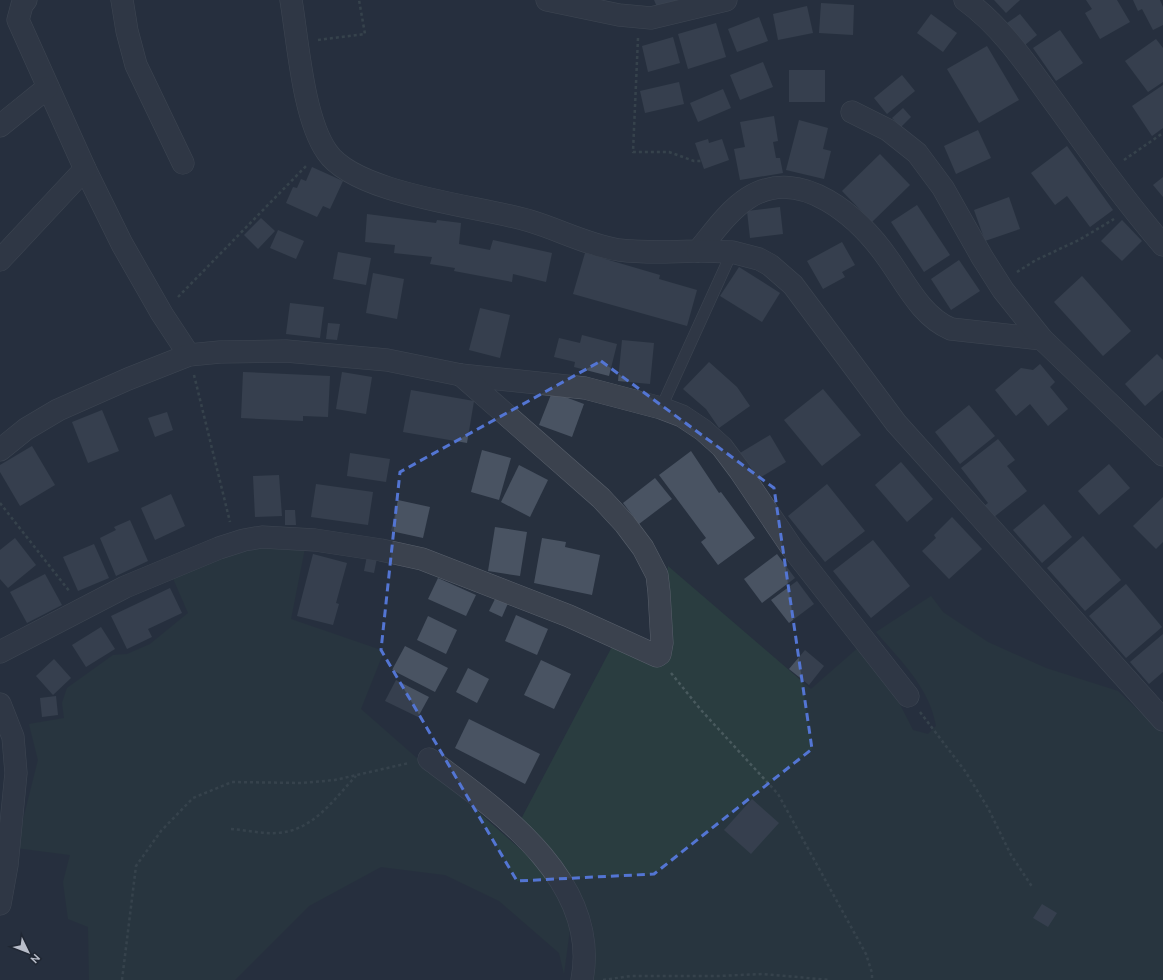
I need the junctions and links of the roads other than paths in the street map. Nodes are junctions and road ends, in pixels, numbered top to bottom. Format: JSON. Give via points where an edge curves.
{"nodes":[{"id":1,"x":26,"y":0,"type":"edge"},
{"id":2,"x":122,"y":0,"type":"edge"},
{"id":3,"x":291,"y":0,"type":"edge"},
{"id":4,"x":547,"y":0,"type":"edge"},
{"id":5,"x":726,"y":0,"type":"edge"},
{"id":6,"x":965,"y":0,"type":"edge"},
{"id":7,"x":48,"y":88,"type":"junction"},
{"id":8,"x":852,"y":112,"type":"dead end"},
{"id":9,"x":0,"y":126,"type":"edge"},
{"id":10,"x":183,"y":163,"type":"dead end"},
{"id":11,"x":85,"y":169,"type":"junction"},
{"id":12,"x":1163,"y":245,"type":"edge"},
{"id":13,"x":698,"y":251,"type":"junction"},
{"id":14,"x":732,"y":252,"type":"junction"},
{"id":15,"x":0,"y":260,"type":"edge"},
{"id":16,"x":1042,"y":339,"type":"junction"},
{"id":17,"x":190,"y":355,"type":"junction"},
{"id":18,"x":461,"y":375,"type":"junction"},
{"id":19,"x":661,"y":408,"type":"junction"},
{"id":20,"x":0,"y":450,"type":"edge"},
{"id":21,"x":1163,"y":455,"type":"edge"},
{"id":22,"x":0,"y":652,"type":"edge"},
{"id":23,"x":908,"y":696,"type":"road end"},
{"id":24,"x":0,"y":704,"type":"edge"},
{"id":25,"x":1163,"y":720,"type":"edge"},
{"id":26,"x":429,"y":759,"type":"road end"},
{"id":27,"x":0,"y":904,"type":"edge"},
{"id":28,"x":582,"y":980,"type":"edge"}],
"edges":[{"from":1,"to":7,"type":"street","via":[[18,20]]},
{"from":2,"to":10,"type":"street","via":[[136,65]]},
{"from":3,"to":13,"type":"street","via":[[313,123],[324,148],[347,172],[370,182],[530,221],[618,249],[652,253]]},
{"from":4,"to":5,"type":"street","via":[[639,18],[664,16]]},
{"from":6,"to":12,"type":"street","via":[[1020,54],[1131,208]]},
{"from":7,"to":9,"type":"street"},
{"from":7,"to":11,"type":"street"},
{"from":8,"to":16,"type":"street","via":[[902,140],[930,168],[1003,290]]},
{"from":11,"to":15,"type":"street"},
{"from":11,"to":17,"type":"street","via":[[122,244],[162,314]]},
{"from":13,"to":14,"type":"street"},
{"from":13,"to":16,"type":"street","via":[[735,208],[747,199],[773,188],[789,187],[825,198],[857,224],[888,258],[916,300],[942,326]]},
{"from":14,"to":19,"type":"lane"},
{"from":14,"to":25,"type":"street","via":[[759,259],[794,285],[896,423]]},
{"from":16,"to":21,"type":"street"},
{"from":17,"to":18,"type":"street","via":[[286,351],[344,355],[387,360]]},
{"from":17,"to":20,"type":"street","via":[[58,410],[26,429]]},
{"from":18,"to":19,"type":"street","via":[[585,388]]},
{"from":18,"to":22,"type":"street","via":[[602,498],[643,548],[657,576],[662,643],[660,654],[657,656],[562,613],[422,559],[315,540],[262,537],[244,540],[174,566],[82,608]]},
{"from":19,"to":23,"type":"street","via":[[682,416],[722,447],[792,548]]},
{"from":24,"to":27,"type":"street","via":[[13,737],[16,766],[7,865]]},
{"from":26,"to":28,"type":"street","via":[[495,810],[526,839],[560,880],[578,914],[582,930],[585,949]]}]}
